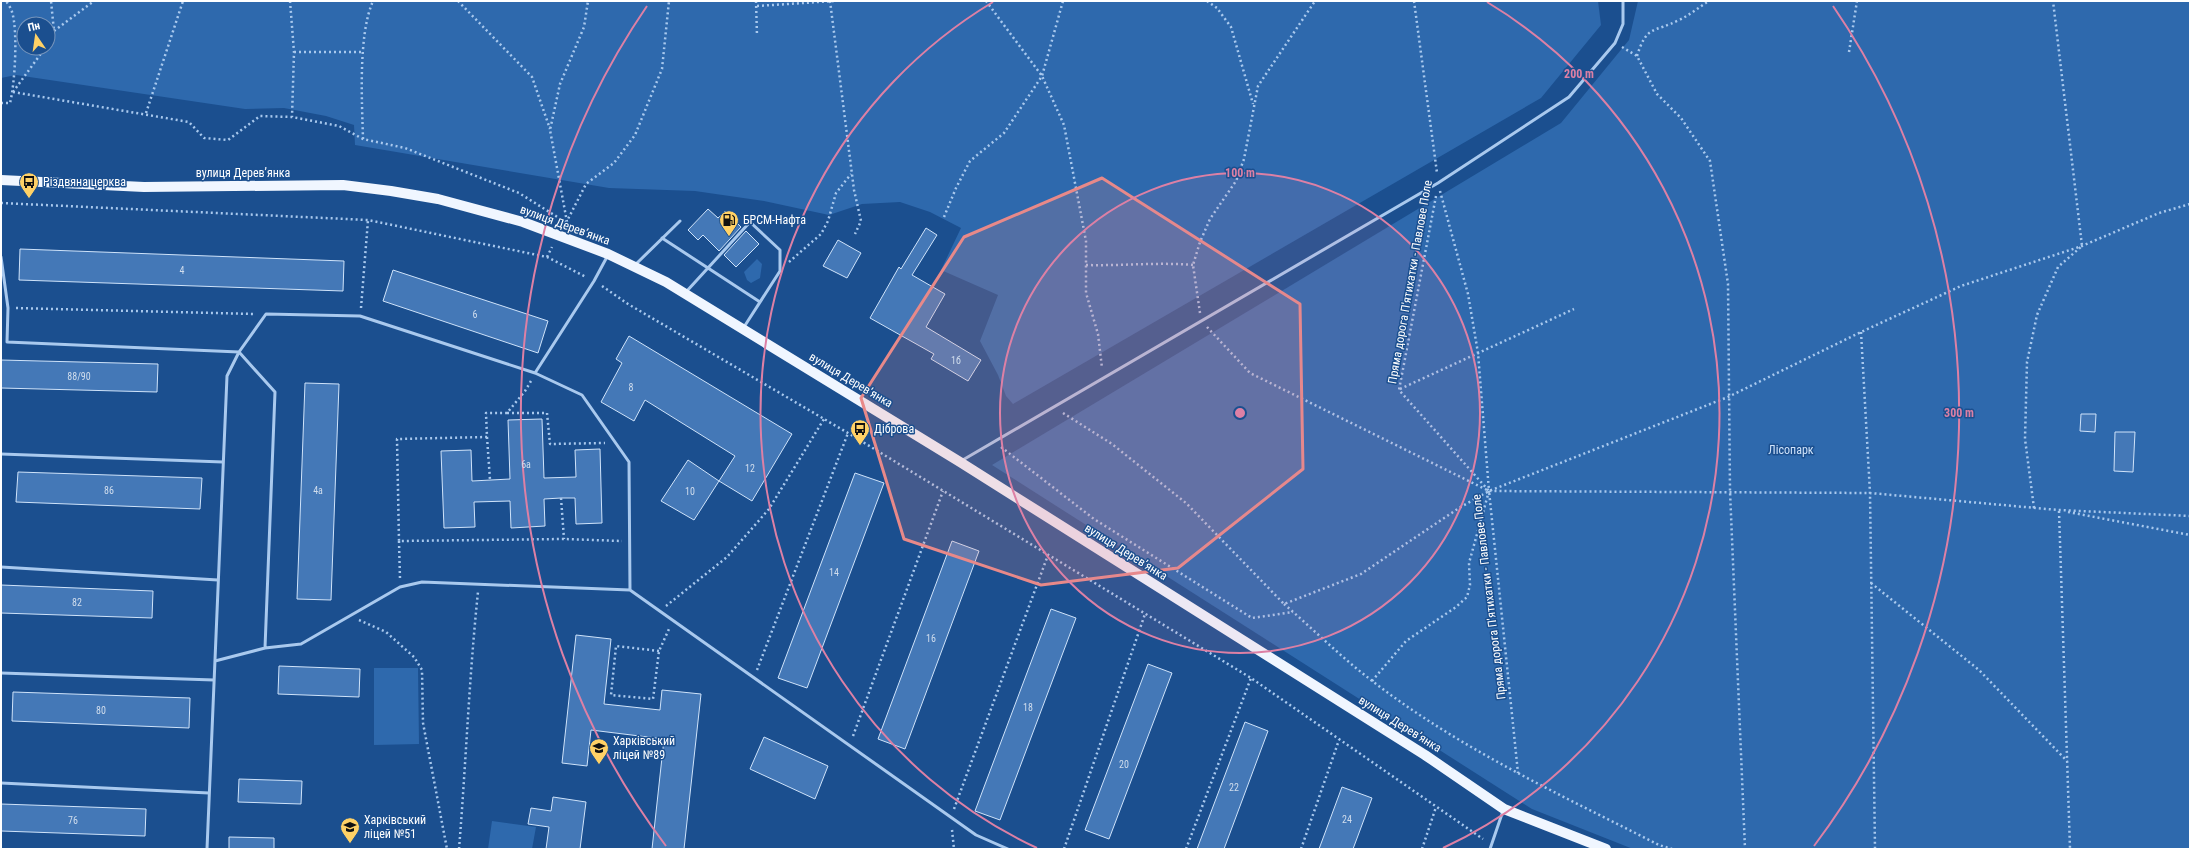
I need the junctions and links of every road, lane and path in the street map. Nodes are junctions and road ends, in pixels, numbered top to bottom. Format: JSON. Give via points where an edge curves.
{"nodes":[{"id":1,"x":6,"y":1,"type":"edge"},
{"id":2,"x":51,"y":1,"type":"edge"},
{"id":3,"x":94,"y":1,"type":"edge"},
{"id":4,"x":183,"y":1,"type":"edge"},
{"id":5,"x":290,"y":1,"type":"edge"},
{"id":6,"x":373,"y":1,"type":"edge"},
{"id":7,"x":458,"y":1,"type":"edge"},
{"id":8,"x":588,"y":1,"type":"edge"},
{"id":9,"x":668,"y":1,"type":"edge"},
{"id":10,"x":756,"y":1,"type":"edge"},
{"id":11,"x":830,"y":1,"type":"edge"},
{"id":12,"x":834,"y":1,"type":"edge"},
{"id":13,"x":986,"y":1,"type":"edge"},
{"id":14,"x":1063,"y":1,"type":"edge"},
{"id":15,"x":1207,"y":1,"type":"edge"},
{"id":16,"x":1315,"y":1,"type":"edge"},
{"id":17,"x":1414,"y":1,"type":"edge"},
{"id":18,"x":1623,"y":1,"type":"edge"},
{"id":19,"x":1709,"y":1,"type":"edge"},
{"id":20,"x":1857,"y":1,"type":"edge"},
{"id":21,"x":2053,"y":1,"type":"edge"},
{"id":22,"x":757,"y":6,"type":"junction"},
{"id":23,"x":52,"y":16,"type":"edge"},
{"id":24,"x":56,"y":30,"type":"edge"},
{"id":25,"x":757,"y":36,"type":"dead end"},
{"id":26,"x":1615,"y":43,"type":"junction"},
{"id":27,"x":294,"y":52,"type":"junction"},
{"id":28,"x":364,"y":52,"type":"junction"},
{"id":29,"x":1849,"y":52,"type":"dead end"},
{"id":30,"x":38,"y":56,"type":"edge"},
{"id":31,"x":1637,"y":56,"type":"junction"},
{"id":32,"x":1042,"y":76,"type":"junction"},
{"id":33,"x":13,"y":92,"type":"junction"},
{"id":34,"x":1,"y":103,"type":"edge"},
{"id":35,"x":1253,"y":105,"type":"junction"},
{"id":36,"x":146,"y":113,"type":"junction"},
{"id":37,"x":292,"y":117,"type":"junction"},
{"id":38,"x":550,"y":130,"type":"junction"},
{"id":39,"x":363,"y":139,"type":"junction"},
{"id":40,"x":852,"y":173,"type":"junction"},
{"id":41,"x":1,"y":180,"type":"edge"},
{"id":42,"x":1438,"y":183,"type":"junction"},
{"id":43,"x":1,"y":203,"type":"edge"},
{"id":44,"x":2190,"y":204,"type":"edge"},
{"id":45,"x":944,"y":217,"type":"dead end"},
{"id":46,"x":368,"y":220,"type":"junction"},
{"id":47,"x":680,"y":221,"type":"dead end"},
{"id":48,"x":567,"y":223,"type":"junction"},
{"id":49,"x":855,"y":234,"type":"dead end"},
{"id":50,"x":662,"y":238,"type":"junction"},
{"id":51,"x":2082,"y":246,"type":"junction"},
{"id":52,"x":608,"y":254,"type":"junction"},
{"id":53,"x":1,"y":257,"type":"edge"},
{"id":54,"x":1086,"y":265,"type":"junction"},
{"id":55,"x":1194,"y":265,"type":"junction"},
{"id":56,"x":634,"y":267,"type":"junction"},
{"id":57,"x":707,"y":269,"type":"junction"},
{"id":58,"x":780,"y":271,"type":"junction"},
{"id":59,"x":594,"y":281,"type":"junction"},
{"id":60,"x":685,"y":293,"type":"junction"},
{"id":61,"x":760,"y":302,"type":"junction"},
{"id":62,"x":8,"y":308,"type":"junction"},
{"id":63,"x":1574,"y":309,"type":"dead end"},
{"id":64,"x":266,"y":314,"type":"junction"},
{"id":65,"x":360,"y":316,"type":"junction"},
{"id":66,"x":1201,"y":320,"type":"junction"},
{"id":67,"x":743,"y":329,"type":"junction"},
{"id":68,"x":1861,"y":332,"type":"junction"},
{"id":69,"x":239,"y":352,"type":"junction"},
{"id":70,"x":1478,"y":353,"type":"junction"},
{"id":71,"x":535,"y":373,"type":"junction"},
{"id":72,"x":1103,"y":379,"type":"junction"},
{"id":73,"x":1399,"y":390,"type":"junction"},
{"id":74,"x":1728,"y":397,"type":"junction"},
{"id":75,"x":1053,"y":408,"type":"junction"},
{"id":76,"x":507,"y":413,"type":"junction"},
{"id":77,"x":824,"y":419,"type":"junction"},
{"id":78,"x":848,"y":433,"type":"junction"},
{"id":79,"x":487,"y":437,"type":"junction"},
{"id":80,"x":613,"y":441,"type":"junction"},
{"id":81,"x":994,"y":441,"type":"junction"},
{"id":82,"x":1,"y":454,"type":"edge"},
{"id":83,"x":223,"y":462,"type":"junction"},
{"id":84,"x":960,"y":462,"type":"junction"},
{"id":85,"x":490,"y":480,"type":"dead end"},
{"id":86,"x":943,"y":491,"type":"junction"},
{"id":87,"x":1488,"y":491,"type":"junction"},
{"id":88,"x":1730,"y":491,"type":"junction"},
{"id":89,"x":1870,"y":493,"type":"junction"},
{"id":90,"x":561,"y":498,"type":"dead end"},
{"id":91,"x":2034,"y":508,"type":"junction"},
{"id":92,"x":2058,"y":510,"type":"junction"},
{"id":93,"x":2190,"y":516,"type":"edge"},
{"id":94,"x":2190,"y":535,"type":"edge"},
{"id":95,"x":564,"y":539,"type":"junction"},
{"id":96,"x":628,"y":541,"type":"junction"},
{"id":97,"x":399,"y":542,"type":"junction"},
{"id":98,"x":1048,"y":555,"type":"junction"},
{"id":99,"x":1,"y":567,"type":"edge"},
{"id":100,"x":218,"y":580,"type":"junction"},
{"id":101,"x":1871,"y":583,"type":"junction"},
{"id":102,"x":478,"y":586,"type":"junction"},
{"id":103,"x":400,"y":587,"type":"junction"},
{"id":104,"x":630,"y":590,"type":"junction"},
{"id":105,"x":1284,"y":604,"type":"junction"},
{"id":106,"x":660,"y":612,"type":"junction"},
{"id":107,"x":1293,"y":612,"type":"junction"},
{"id":108,"x":1145,"y":614,"type":"junction"},
{"id":109,"x":350,"y":616,"type":"junction"},
{"id":110,"x":673,"y":621,"type":"junction"},
{"id":111,"x":265,"y":648,"type":"junction"},
{"id":112,"x":659,"y":651,"type":"junction"},
{"id":113,"x":215,"y":661,"type":"junction"},
{"id":114,"x":1,"y":673,"type":"edge"},
{"id":115,"x":754,"y":678,"type":"junction"},
{"id":116,"x":1250,"y":678,"type":"junction"},
{"id":117,"x":214,"y":680,"type":"junction"},
{"id":118,"x":1372,"y":681,"type":"junction"},
{"id":119,"x":1339,"y":740,"type":"junction"},
{"id":120,"x":849,"y":745,"type":"junction"},
{"id":121,"x":2067,"y":760,"type":"junction"},
{"id":122,"x":1518,"y":772,"type":"junction"},
{"id":123,"x":1,"y":783,"type":"edge"},
{"id":124,"x":210,"y":793,"type":"junction"},
{"id":125,"x":1436,"y":807,"type":"junction"},
{"id":126,"x":1504,"y":809,"type":"junction"},
{"id":127,"x":951,"y":817,"type":"junction"},
{"id":128,"x":1492,"y":845,"type":"junction"},
{"id":129,"x":207,"y":849,"type":"edge"},
{"id":130,"x":447,"y":849,"type":"edge"},
{"id":131,"x":459,"y":849,"type":"edge"},
{"id":132,"x":954,"y":849,"type":"edge"},
{"id":133,"x":1008,"y":849,"type":"edge"},
{"id":134,"x":1064,"y":849,"type":"edge"},
{"id":135,"x":1186,"y":849,"type":"edge"},
{"id":136,"x":1301,"y":849,"type":"edge"},
{"id":137,"x":1422,"y":849,"type":"edge"},
{"id":138,"x":1490,"y":849,"type":"edge"},
{"id":139,"x":1606,"y":849,"type":"edge"},
{"id":140,"x":1672,"y":849,"type":"edge"},
{"id":141,"x":1745,"y":849,"type":"edge"},
{"id":142,"x":1875,"y":849,"type":"edge"},
{"id":143,"x":2070,"y":849,"type":"edge"}],
"edges":[{"from":1,"to":33,"type":"path","via":[[12,12],[15,35]]},
{"from":2,"to":23,"type":"path"},
{"from":3,"to":24,"type":"path"},
{"from":4,"to":36,"type":"path"},
{"from":5,"to":27,"type":"path"},
{"from":6,"to":28,"type":"path","via":[[369,11]]},
{"from":7,"to":38,"type":"path","via":[[532,78]]},
{"from":8,"to":38,"type":"path","via":[[584,27],[560,84]]},
{"from":9,"to":48,"type":"path","via":[[662,69],[635,135],[614,162],[586,184]]},
{"from":10,"to":22,"type":"path"},
{"from":11,"to":12,"type":"path"},
{"from":11,"to":22,"type":"path"},
{"from":11,"to":40,"type":"path"},
{"from":13,"to":32,"type":"path"},
{"from":14,"to":32,"type":"path"},
{"from":15,"to":35,"type":"path","via":[[1217,8],[1231,26]]},
{"from":16,"to":35,"type":"path","via":[[1258,86]]},
{"from":17,"to":42,"type":"path","name":"Пряма дорога П'ятихатки - Павлове Поле"},
{"from":18,"to":26,"type":"lane","via":[[1623,24]]},
{"from":19,"to":31,"type":"path","via":[[1679,20],[1658,27],[1642,39]]},
{"from":20,"to":29,"type":"path"},
{"from":21,"to":51,"type":"path"},
{"from":22,"to":25,"type":"path"},
{"from":26,"to":31,"type":"path"},
{"from":26,"to":42,"type":"lane","via":[[1569,97]]},
{"from":27,"to":28,"type":"path"},
{"from":27,"to":37,"type":"path"},
{"from":28,"to":39,"type":"path"},
{"from":30,"to":33,"type":"path"},
{"from":31,"to":74,"type":"path","via":[[1657,94],[1681,118],[1710,161],[1728,284]]},
{"from":32,"to":45,"type":"path","via":[[1004,133],[970,161]]},
{"from":32,"to":54,"type":"path","via":[[1064,125],[1086,241]]},
{"from":33,"to":34,"type":"path","via":[[10,103]]},
{"from":33,"to":36,"type":"path"},
{"from":35,"to":55,"type":"path","via":[[1244,158],[1236,181],[1210,219]]},
{"from":36,"to":37,"type":"path","via":[[189,122],[204,138],[228,140],[260,116]]},
{"from":37,"to":39,"type":"path","via":[[339,126]]},
{"from":38,"to":48,"type":"path"},
{"from":39,"to":48,"type":"path","via":[[405,148],[519,193]]},
{"from":40,"to":49,"type":"path","via":[[861,221]]},
{"from":40,"to":58,"type":"path","via":[[836,193],[828,221],[821,234]]},
{"from":41,"to":52,"type":"main road","name":"вулиця Дерев’янка","via":[[144,187],[343,185],[438,199],[523,222]]},
{"from":42,"to":66,"type":"lane"},
{"from":42,"to":70,"type":"path","via":[[1468,294]]},
{"from":42,"to":73,"type":"path","name":"Пряма дорога П'ятихатки - Павлове Поле"},
{"from":43,"to":46,"type":"path"},
{"from":44,"to":51,"type":"path","via":[[2159,213]]},
{"from":46,"to":59,"type":"path","via":[[547,257]]},
{"from":46,"to":65,"type":"path"},
{"from":47,"to":50,"type":"lane"},
{"from":50,"to":56,"type":"lane"},
{"from":50,"to":57,"type":"lane"},
{"from":51,"to":68,"type":"path","via":[[1961,286]]},
{"from":51,"to":91,"type":"path","via":[[2058,267],[2037,315],[2027,362],[2025,439]]},
{"from":52,"to":56,"type":"main road","name":"вулиця Дерев’янка"},
{"from":52,"to":59,"type":"lane"},
{"from":53,"to":62,"type":"lane"},
{"from":54,"to":55,"type":"path","via":[[1115,266],[1166,262]]},
{"from":54,"to":72,"type":"path","via":[[1086,293],[1098,334]]},
{"from":55,"to":66,"type":"path"},
{"from":56,"to":60,"type":"main road","name":"вулиця Дерев’янка"},
{"from":57,"to":58,"type":"lane","via":[[750,222],[780,250]]},
{"from":57,"to":60,"type":"lane"},
{"from":57,"to":61,"type":"lane"},
{"from":58,"to":61,"type":"lane"},
{"from":59,"to":71,"type":"lane"},
{"from":59,"to":77,"type":"path","via":[[628,304]]},
{"from":60,"to":67,"type":"main road","name":"вулиця Дерев’янка"},
{"from":61,"to":67,"type":"lane"},
{"from":62,"to":64,"type":"path"},
{"from":62,"to":69,"type":"lane","via":[[7,342]]},
{"from":63,"to":70,"type":"path"},
{"from":64,"to":65,"type":"lane"},
{"from":64,"to":69,"type":"lane"},
{"from":65,"to":71,"type":"lane"},
{"from":66,"to":72,"type":"lane"},
{"from":66,"to":87,"type":"path","via":[[1250,374]]},
{"from":67,"to":84,"type":"main road","name":"вулиця Дерев’янка"},
{"from":68,"to":74,"type":"path"},
{"from":68,"to":89,"type":"path"},
{"from":69,"to":83,"type":"lane","via":[[226,376]]},
{"from":69,"to":111,"type":"lane","via":[[275,392]]},
{"from":70,"to":73,"type":"path"},
{"from":70,"to":87,"type":"path"},
{"from":71,"to":76,"type":"path","via":[[525,391]]},
{"from":71,"to":80,"type":"lane","via":[[582,395]]},
{"from":72,"to":75,"type":"lane"},
{"from":73,"to":87,"type":"path","name":"Пряма дорога П'ятихатки - Павлове Поле"},
{"from":74,"to":87,"type":"path"},
{"from":74,"to":88,"type":"path"},
{"from":75,"to":81,"type":"lane"},
{"from":75,"to":105,"type":"path","via":[[1112,444],[1186,503]]},
{"from":76,"to":79,"type":"path","via":[[486,413]]},
{"from":76,"to":80,"type":"path","via":[[547,412],[550,444],[604,444]]},
{"from":77,"to":78,"type":"path"},
{"from":77,"to":106,"type":"path","via":[[769,509],[727,557]]},
{"from":78,"to":86,"type":"path"},
{"from":78,"to":115,"type":"path"},
{"from":79,"to":85,"type":"path"},
{"from":79,"to":97,"type":"path","via":[[397,439]]},
{"from":80,"to":96,"type":"lane","via":[[629,462]]},
{"from":81,"to":84,"type":"lane"},
{"from":81,"to":107,"type":"path","via":[[1094,519],[1252,618]]},
{"from":82,"to":83,"type":"lane"},
{"from":83,"to":100,"type":"lane"},
{"from":84,"to":126,"type":"main road","name":"вулиця Дерев’янка","via":[[1419,751]]},
{"from":86,"to":98,"type":"path"},
{"from":86,"to":120,"type":"path"},
{"from":87,"to":88,"type":"path"},
{"from":87,"to":105,"type":"path","via":[[1361,574]]},
{"from":87,"to":118,"type":"path","via":[[1469,563],[1470,586],[1466,597],[1456,607],[1406,641]]},
{"from":87,"to":122,"type":"path","name":"Пряма дорога П'ятихатки - Павлове Поле"},
{"from":88,"to":89,"type":"path"},
{"from":88,"to":141,"type":"path"},
{"from":89,"to":91,"type":"path"},
{"from":89,"to":101,"type":"path"},
{"from":90,"to":95,"type":"path"},
{"from":91,"to":92,"type":"path"},
{"from":92,"to":93,"type":"path"},
{"from":92,"to":94,"type":"path"},
{"from":92,"to":121,"type":"path"},
{"from":95,"to":96,"type":"path"},
{"from":95,"to":97,"type":"path"},
{"from":96,"to":104,"type":"lane"},
{"from":97,"to":103,"type":"path"},
{"from":98,"to":108,"type":"path"},
{"from":98,"to":127,"type":"path"},
{"from":99,"to":100,"type":"lane"},
{"from":100,"to":113,"type":"lane"},
{"from":101,"to":121,"type":"path","via":[[1979,670]]},
{"from":101,"to":142,"type":"path"},
{"from":102,"to":103,"type":"lane","via":[[422,582]]},
{"from":102,"to":104,"type":"lane"},
{"from":102,"to":131,"type":"path","via":[[469,677]]},
{"from":103,"to":109,"type":"lane"},
{"from":104,"to":106,"type":"lane"},
{"from":105,"to":107,"type":"path"},
{"from":106,"to":110,"type":"lane"},
{"from":107,"to":118,"type":"path"},
{"from":108,"to":116,"type":"path"},
{"from":108,"to":134,"type":"path"},
{"from":109,"to":111,"type":"lane","via":[[301,644]]},
{"from":109,"to":130,"type":"path","via":[[386,632],[414,657],[422,670],[423,723]]},
{"from":110,"to":112,"type":"path"},
{"from":110,"to":115,"type":"lane"},
{"from":111,"to":113,"type":"lane"},
{"from":112,"to":112,"type":"path","via":[[654,699],[611,694],[616,646]]},
{"from":113,"to":117,"type":"lane"},
{"from":114,"to":117,"type":"lane"},
{"from":115,"to":120,"type":"lane"},
{"from":116,"to":119,"type":"path"},
{"from":116,"to":135,"type":"path"},
{"from":117,"to":124,"type":"lane"},
{"from":118,"to":122,"type":"path","via":[[1452,735]]},
{"from":119,"to":125,"type":"path"},
{"from":119,"to":136,"type":"path"},
{"from":120,"to":127,"type":"lane"},
{"from":121,"to":143,"type":"path"},
{"from":122,"to":140,"type":"path","via":[[1659,845]]},
{"from":123,"to":124,"type":"lane"},
{"from":124,"to":129,"type":"lane"},
{"from":125,"to":128,"type":"path"},
{"from":125,"to":137,"type":"path"},
{"from":126,"to":128,"type":"lane"},
{"from":126,"to":139,"type":"main road","name":"вулиця Дерев’янка"},
{"from":127,"to":132,"type":"path"},
{"from":127,"to":133,"type":"lane","via":[[976,835]]},
{"from":128,"to":138,"type":"lane"}]}
